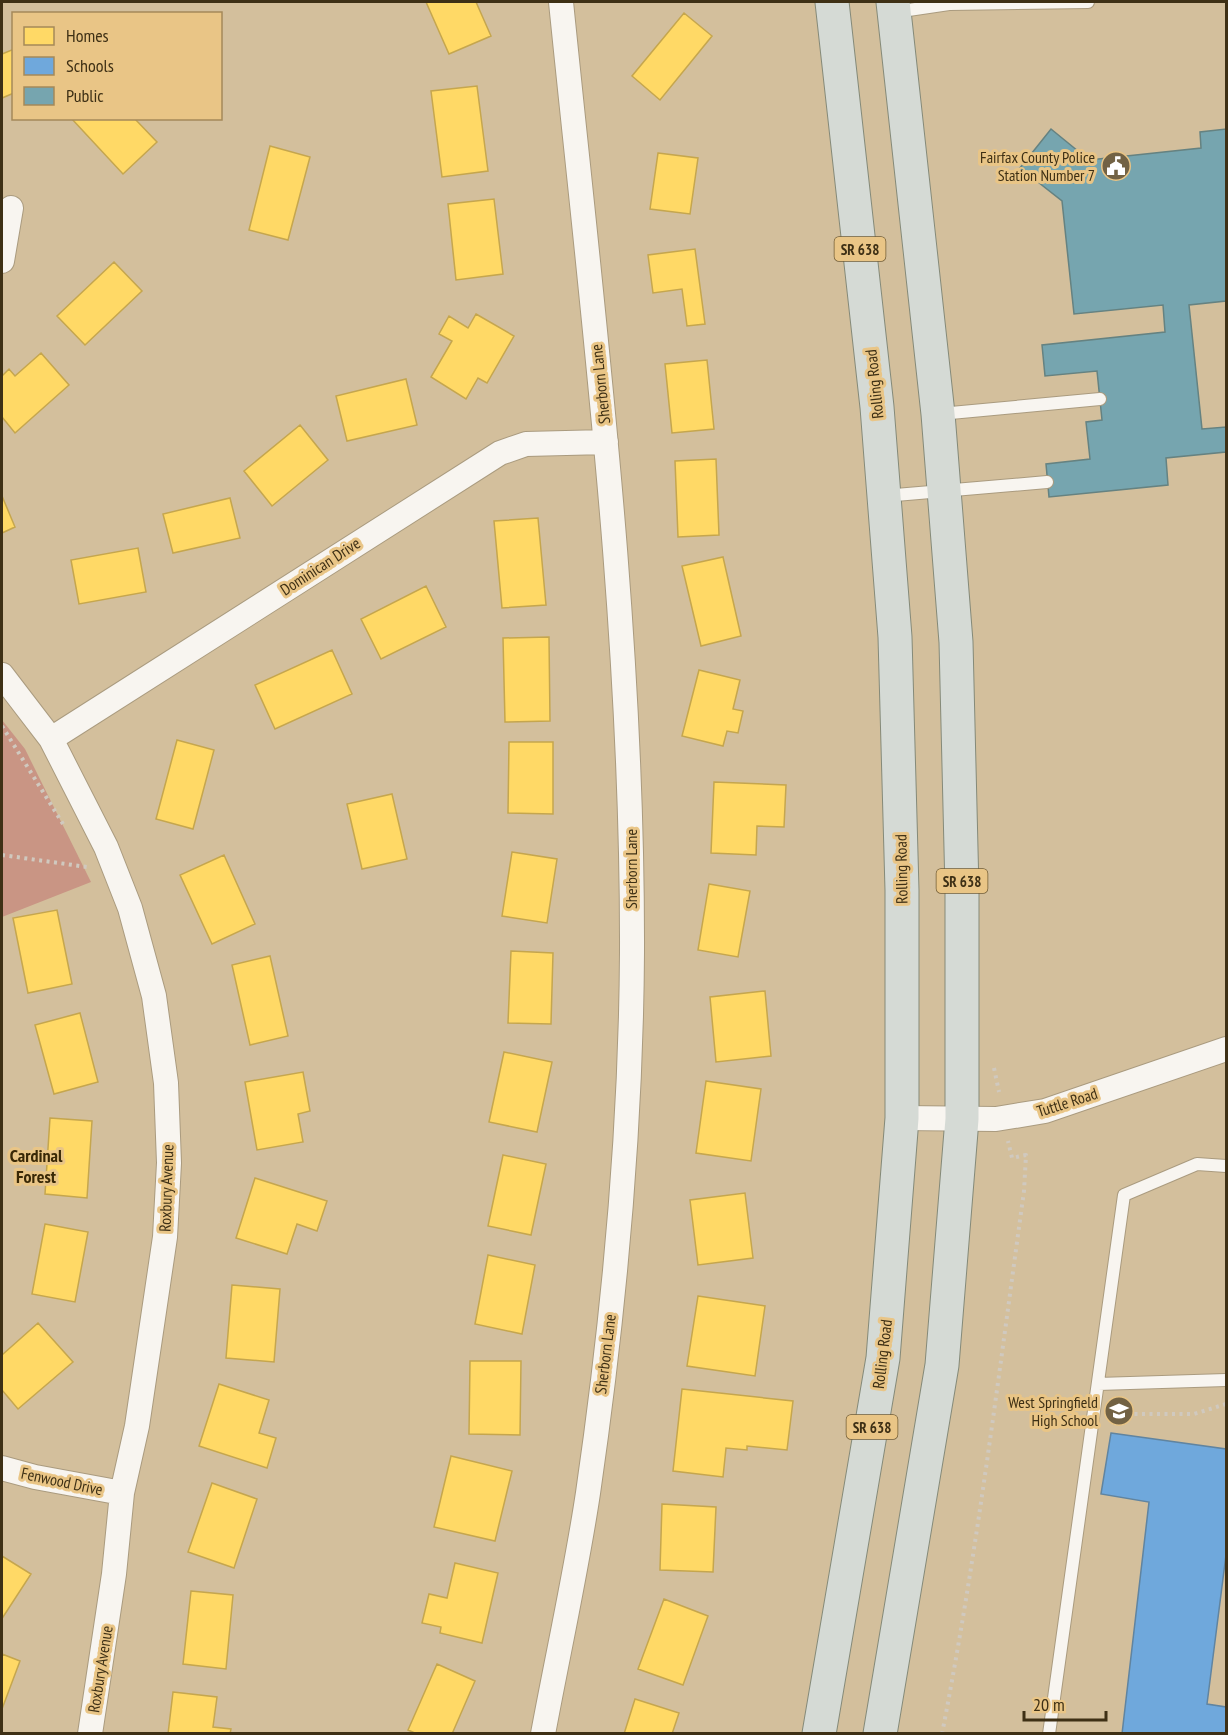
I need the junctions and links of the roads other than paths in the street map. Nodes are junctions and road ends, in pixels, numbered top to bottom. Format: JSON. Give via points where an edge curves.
{"nodes":[{"id":1,"x":561,"y":2,"type":"edge"},
{"id":2,"x":832,"y":2,"type":"edge"},
{"id":3,"x":1088,"y":2,"type":"edge"},
{"id":4,"x":894,"y":7,"type":"edge"},
{"id":5,"x":11,"y":208,"type":"dead end"},
{"id":6,"x":2,"y":261,"type":"edge"},
{"id":7,"x":1100,"y":399,"type":"dead end"},
{"id":8,"x":938,"y":414,"type":"junction"},
{"id":9,"x":606,"y":442,"type":"junction"},
{"id":10,"x":1047,"y":482,"type":"dead end"},
{"id":11,"x":944,"y":491,"type":"junction"},
{"id":12,"x":884,"y":496,"type":"junction"},
{"id":13,"x":2,"y":675,"type":"edge"},
{"id":14,"x":51,"y":739,"type":"junction"},
{"id":15,"x":1227,"y":1049,"type":"edge"},
{"id":16,"x":902,"y":1118,"type":"junction"},
{"id":17,"x":962,"y":1119,"type":"junction"},
{"id":18,"x":1227,"y":1166,"type":"edge"},
{"id":19,"x":1227,"y":1380,"type":"edge"},
{"id":20,"x":1098,"y":1384,"type":"junction"},
{"id":21,"x":2,"y":1467,"type":"edge"},
{"id":22,"x":122,"y":1493,"type":"junction"},
{"id":23,"x":90,"y":1734,"type":"edge"},
{"id":24,"x":543,"y":1734,"type":"edge"},
{"id":25,"x":819,"y":1734,"type":"edge"},
{"id":26,"x":880,"y":1734,"type":"edge"},
{"id":27,"x":1049,"y":1734,"type":"edge"}],
"edges":[{"from":1,"to":9,"type":"street","name":"Sherborn Lane"},
{"from":2,"to":12,"type":"main road","name":"Rolling Road","number":"SR 638"},
{"from":3,"to":4,"type":"lane"},
{"from":4,"to":8,"type":"main road","number":"SR 638"},
{"from":5,"to":6,"type":"street"},
{"from":7,"to":8,"type":"lane"},
{"from":8,"to":11,"type":"main road","number":"SR 638"},
{"from":9,"to":14,"type":"street","name":"Dominican Drive","via":[[526,444],[500,453]]},
{"from":9,"to":24,"type":"street","name":"Sherborn Lane","via":[[624,652],[631,801],[632,957],[625,1147],[618,1247],[588,1494]]},
{"from":10,"to":11,"type":"lane"},
{"from":11,"to":12,"type":"lane"},
{"from":11,"to":17,"type":"main road","number":"SR 638","via":[[956,642]]},
{"from":12,"to":16,"type":"main road","name":"Rolling Road","number":"SR 638","via":[[902,890]]},
{"from":13,"to":14,"type":"street","name":"Roxbury Avenue"},
{"from":14,"to":22,"type":"street","name":"Roxbury Avenue","via":[[93,820],[130,908],[154,996],[166,1083],[169,1162],[165,1237],[137,1426]]},
{"from":15,"to":17,"type":"street","name":"Tuttle Road","via":[[1045,1111],[1004,1118]]},
{"from":16,"to":17,"type":"street","name":"Tuttle Road"},
{"from":16,"to":25,"type":"main road","name":"Rolling Road","number":"SR 638","via":[[883,1358]]},
{"from":17,"to":26,"type":"main road","number":"SR 638","via":[[942,1365]]},
{"from":18,"to":20,"type":"lane","via":[[1197,1164],[1124,1195]]},
{"from":19,"to":20,"type":"lane"},
{"from":20,"to":27,"type":"lane","via":[[1100,1413]]},
{"from":21,"to":22,"type":"street","name":"Fenwood Drive"},
{"from":22,"to":23,"type":"street","name":"Roxbury Avenue"}]}
